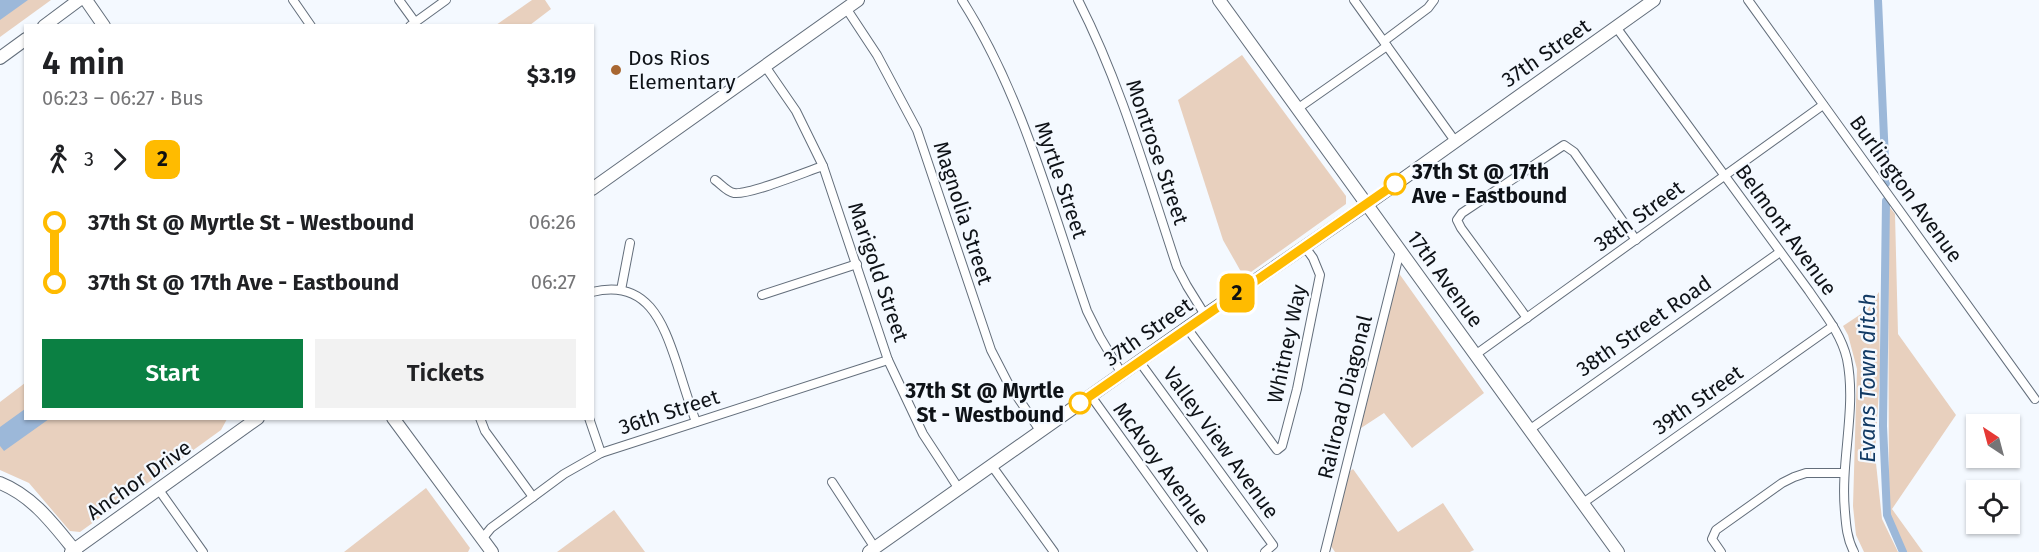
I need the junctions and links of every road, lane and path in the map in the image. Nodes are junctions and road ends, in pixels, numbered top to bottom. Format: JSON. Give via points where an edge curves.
{"nodes":[{"id":1,"x":79,"y":0,"type":"edge"},
{"id":2,"x":86,"y":0,"type":"edge"},
{"id":3,"x":293,"y":0,"type":"edge"},
{"id":4,"x":399,"y":0,"type":"edge"},
{"id":5,"x":446,"y":0,"type":"edge"},
{"id":6,"x":858,"y":0,"type":"edge"},
{"id":7,"x":962,"y":0,"type":"edge"},
{"id":8,"x":1078,"y":0,"type":"edge"},
{"id":9,"x":1219,"y":0,"type":"edge"},
{"id":10,"x":1354,"y":0,"type":"edge"},
{"id":11,"x":1434,"y":0,"type":"edge"},
{"id":12,"x":1654,"y":0,"type":"edge"},
{"id":13,"x":1748,"y":0,"type":"edge"},
{"id":14,"x":846,"y":8,"type":"junction"},
{"id":15,"x":47,"y":24,"type":"edge"},
{"id":16,"x":103,"y":24,"type":"edge"},
{"id":17,"x":310,"y":24,"type":"edge"},
{"id":18,"x":412,"y":24,"type":"edge"},
{"id":19,"x":1616,"y":27,"type":"junction"},
{"id":20,"x":24,"y":40,"type":"edge"},
{"id":21,"x":1385,"y":43,"type":"junction"},
{"id":22,"x":0,"y":58,"type":"edge"},
{"id":23,"x":765,"y":66,"type":"junction"},
{"id":24,"x":1823,"y":105,"type":"junction"},
{"id":25,"x":1297,"y":109,"type":"junction"},
{"id":26,"x":1455,"y":141,"type":"junction"},
{"id":27,"x":823,"y":166,"type":"junction"},
{"id":28,"x":1725,"y":177,"type":"junction"},
{"id":29,"x":715,"y":180,"type":"dead end"},
{"id":30,"x":594,"y":188,"type":"edge"},
{"id":31,"x":1366,"y":204,"type":"junction"},
{"id":32,"x":1636,"y":240,"type":"junction"},
{"id":33,"x":630,"y":243,"type":"dead end"},
{"id":34,"x":1305,"y":247,"type":"junction"},
{"id":35,"x":1400,"y":251,"type":"junction"},
{"id":36,"x":1780,"y":252,"type":"junction"},
{"id":37,"x":857,"y":264,"type":"junction"},
{"id":38,"x":621,"y":290,"type":"junction"},
{"id":39,"x":594,"y":292,"type":"edge"},
{"id":40,"x":762,"y":295,"type":"dead end"},
{"id":41,"x":1205,"y":315,"type":"junction"},
{"id":42,"x":1527,"y":318,"type":"junction"},
{"id":43,"x":1833,"y":326,"type":"junction"},
{"id":44,"x":1187,"y":328,"type":"junction"},
{"id":45,"x":1475,"y":355,"type":"junction"},
{"id":46,"x":888,"y":360,"type":"junction"},
{"id":47,"x":1139,"y":361,"type":"junction"},
{"id":48,"x":1122,"y":374,"type":"junction"},
{"id":49,"x":1091,"y":396,"type":"junction"},
{"id":50,"x":2035,"y":399,"type":"dead end"},
{"id":51,"x":255,"y":420,"type":"edge"},
{"id":52,"x":394,"y":420,"type":"edge"},
{"id":53,"x":481,"y":420,"type":"edge"},
{"id":54,"x":590,"y":420,"type":"edge"},
{"id":55,"x":696,"y":422,"type":"junction"},
{"id":56,"x":1529,"y":429,"type":"junction"},
{"id":57,"x":1041,"y":432,"type":"junction"},
{"id":58,"x":1277,"y":450,"type":"joint"},
{"id":59,"x":601,"y":453,"type":"junction"},
{"id":60,"x":992,"y":466,"type":"junction"},
{"id":61,"x":1844,"y":473,"type":"junction"},
{"id":62,"x":832,"y":482,"type":"dead end"},
{"id":63,"x":0,"y":483,"type":"edge"},
{"id":64,"x":959,"y":489,"type":"junction"},
{"id":65,"x":159,"y":490,"type":"junction"},
{"id":66,"x":533,"y":497,"type":"junction"},
{"id":67,"x":1583,"y":503,"type":"junction"},
{"id":68,"x":482,"y":539,"type":"junction"},
{"id":69,"x":872,"y":550,"type":"edge"},
{"id":70,"x":74,"y":551,"type":"edge"},
{"id":71,"x":203,"y":552,"type":"edge"},
{"id":72,"x":492,"y":552,"type":"edge"},
{"id":73,"x":1054,"y":552,"type":"edge"},
{"id":74,"x":1203,"y":552,"type":"edge"},
{"id":75,"x":1265,"y":552,"type":"edge"},
{"id":76,"x":1325,"y":552,"type":"edge"},
{"id":77,"x":1618,"y":552,"type":"edge"},
{"id":78,"x":1721,"y":552,"type":"edge"},
{"id":79,"x":1854,"y":552,"type":"edge"}],
"edges":[{"from":1,"to":15,"type":"main road"},
{"from":2,"to":16,"type":"main road"},
{"from":3,"to":17,"type":"street"},
{"from":4,"to":18,"type":"street"},
{"from":5,"to":18,"type":"street"},
{"from":6,"to":14,"type":"main road"},
{"from":7,"to":48,"type":"street","name":"Myrtle Street","via":[[1010,90],[1087,311]]},
{"from":8,"to":41,"type":"street","name":"Montrose Street","via":[[1113,78],[1178,267]]},
{"from":9,"to":25,"type":"main road","name":"17th Avenue"},
{"from":10,"to":21,"type":"street"},
{"from":11,"to":21,"type":"street"},
{"from":12,"to":19,"type":"main road","name":"37th Street"},
{"from":13,"to":24,"type":"street","name":"Burlington Avenue"},
{"from":14,"to":23,"type":"main road"},
{"from":14,"to":57,"type":"street","name":"Magnolia Street","via":[[877,55],[917,130],[991,350]]},
{"from":19,"to":26,"type":"main road","name":"37th Street"},
{"from":19,"to":28,"type":"street","name":"Belmont Avenue"},
{"from":20,"to":22,"type":"main road"},
{"from":21,"to":25,"type":"street"},
{"from":21,"to":26,"type":"street"},
{"from":23,"to":27,"type":"street","name":"Marigold Street","via":[[796,111]]},
{"from":23,"to":30,"type":"main road"},
{"from":24,"to":28,"type":"street","name":"38th Street"},
{"from":24,"to":50,"type":"street","name":"Burlington Avenue"},
{"from":25,"to":31,"type":"main road","name":"17th Avenue"},
{"from":26,"to":31,"type":"main road","name":"37th Street"},
{"from":27,"to":29,"type":"street","via":[[736,193]]},
{"from":27,"to":37,"type":"street","name":"Marigold Street"},
{"from":28,"to":32,"type":"street","name":"38th Street"},
{"from":28,"to":36,"type":"street","name":"Belmont Avenue"},
{"from":31,"to":34,"type":"main road","name":"37th Street"},
{"from":31,"to":35,"type":"main road","name":"17th Avenue"},
{"from":32,"to":42,"type":"street","name":"38th Street"},
{"from":32,"to":42,"type":"street","via":[[1574,153],[1564,145],[1462,213],[1457,220],[1461,228]]},
{"from":33,"to":38,"type":"street"},
{"from":34,"to":41,"type":"main road","name":"37th Street"},
{"from":34,"to":58,"type":"street","name":"Whitney Way","via":[[1320,275],[1298,389],[1282,446]]},
{"from":35,"to":45,"type":"main road","name":"17th Avenue"},
{"from":35,"to":76,"type":"street","name":"Railroad Diagonal"},
{"from":36,"to":43,"type":"street","name":"Belmont Avenue"},
{"from":36,"to":56,"type":"street","name":"38th Street Road"},
{"from":37,"to":40,"type":"street"},
{"from":37,"to":46,"type":"street","name":"Marigold Street"},
{"from":38,"to":39,"type":"street"},
{"from":38,"to":55,"type":"street","via":[[641,298],[662,322]]},
{"from":41,"to":44,"type":"main road","name":"37th Street"},
{"from":42,"to":45,"type":"street","name":"38th Street"},
{"from":43,"to":61,"type":"street","name":"Belmont Avenue","via":[[1846,359],[1849,381]]},
{"from":43,"to":67,"type":"street","name":"39th Street"},
{"from":44,"to":47,"type":"main road","name":"37th Street"},
{"from":44,"to":58,"type":"street","name":"Valley View Avenue"},
{"from":45,"to":56,"type":"main road","name":"17th Avenue"},
{"from":46,"to":55,"type":"street","name":"36th Street"},
{"from":46,"to":64,"type":"street","name":"Marigold Street","via":[[915,418]]},
{"from":47,"to":48,"type":"main road","name":"37th Street"},
{"from":47,"to":75,"type":"street","name":"Valley View Avenue","via":[[1273,545]]},
{"from":48,"to":49,"type":"main road","name":"37th Street"},
{"from":49,"to":57,"type":"main road","name":"37th Street"},
{"from":49,"to":74,"type":"street","name":"McAvoy Avenue"},
{"from":51,"to":65,"type":"main road","name":"Anchor Drive"},
{"from":52,"to":68,"type":"main road"},
{"from":53,"to":66,"type":"street"},
{"from":54,"to":59,"type":"street"},
{"from":55,"to":59,"type":"street","name":"36th Street"},
{"from":56,"to":67,"type":"main road","name":"17th Avenue"},
{"from":57,"to":60,"type":"main road","name":"37th Street"},
{"from":59,"to":66,"type":"street","name":"36th Street"},
{"from":60,"to":64,"type":"main road","name":"37th Street"},
{"from":60,"to":73,"type":"street"},
{"from":61,"to":78,"type":"street","via":[[1806,473],[1782,483],[1716,530],[1712,539]]},
{"from":61,"to":79,"type":"street","name":"Belmont Avenue","via":[[1846,531]]},
{"from":62,"to":69,"type":"street"},
{"from":63,"to":70,"type":"main road","via":[[36,504]]},
{"from":64,"to":69,"type":"main road","name":"37th Street"},
{"from":65,"to":70,"type":"main road","name":"Anchor Drive"},
{"from":65,"to":71,"type":"street"},
{"from":66,"to":68,"type":"street","name":"36th Street"},
{"from":67,"to":77,"type":"main road","name":"17th Avenue"},
{"from":68,"to":72,"type":"main road"}]}
